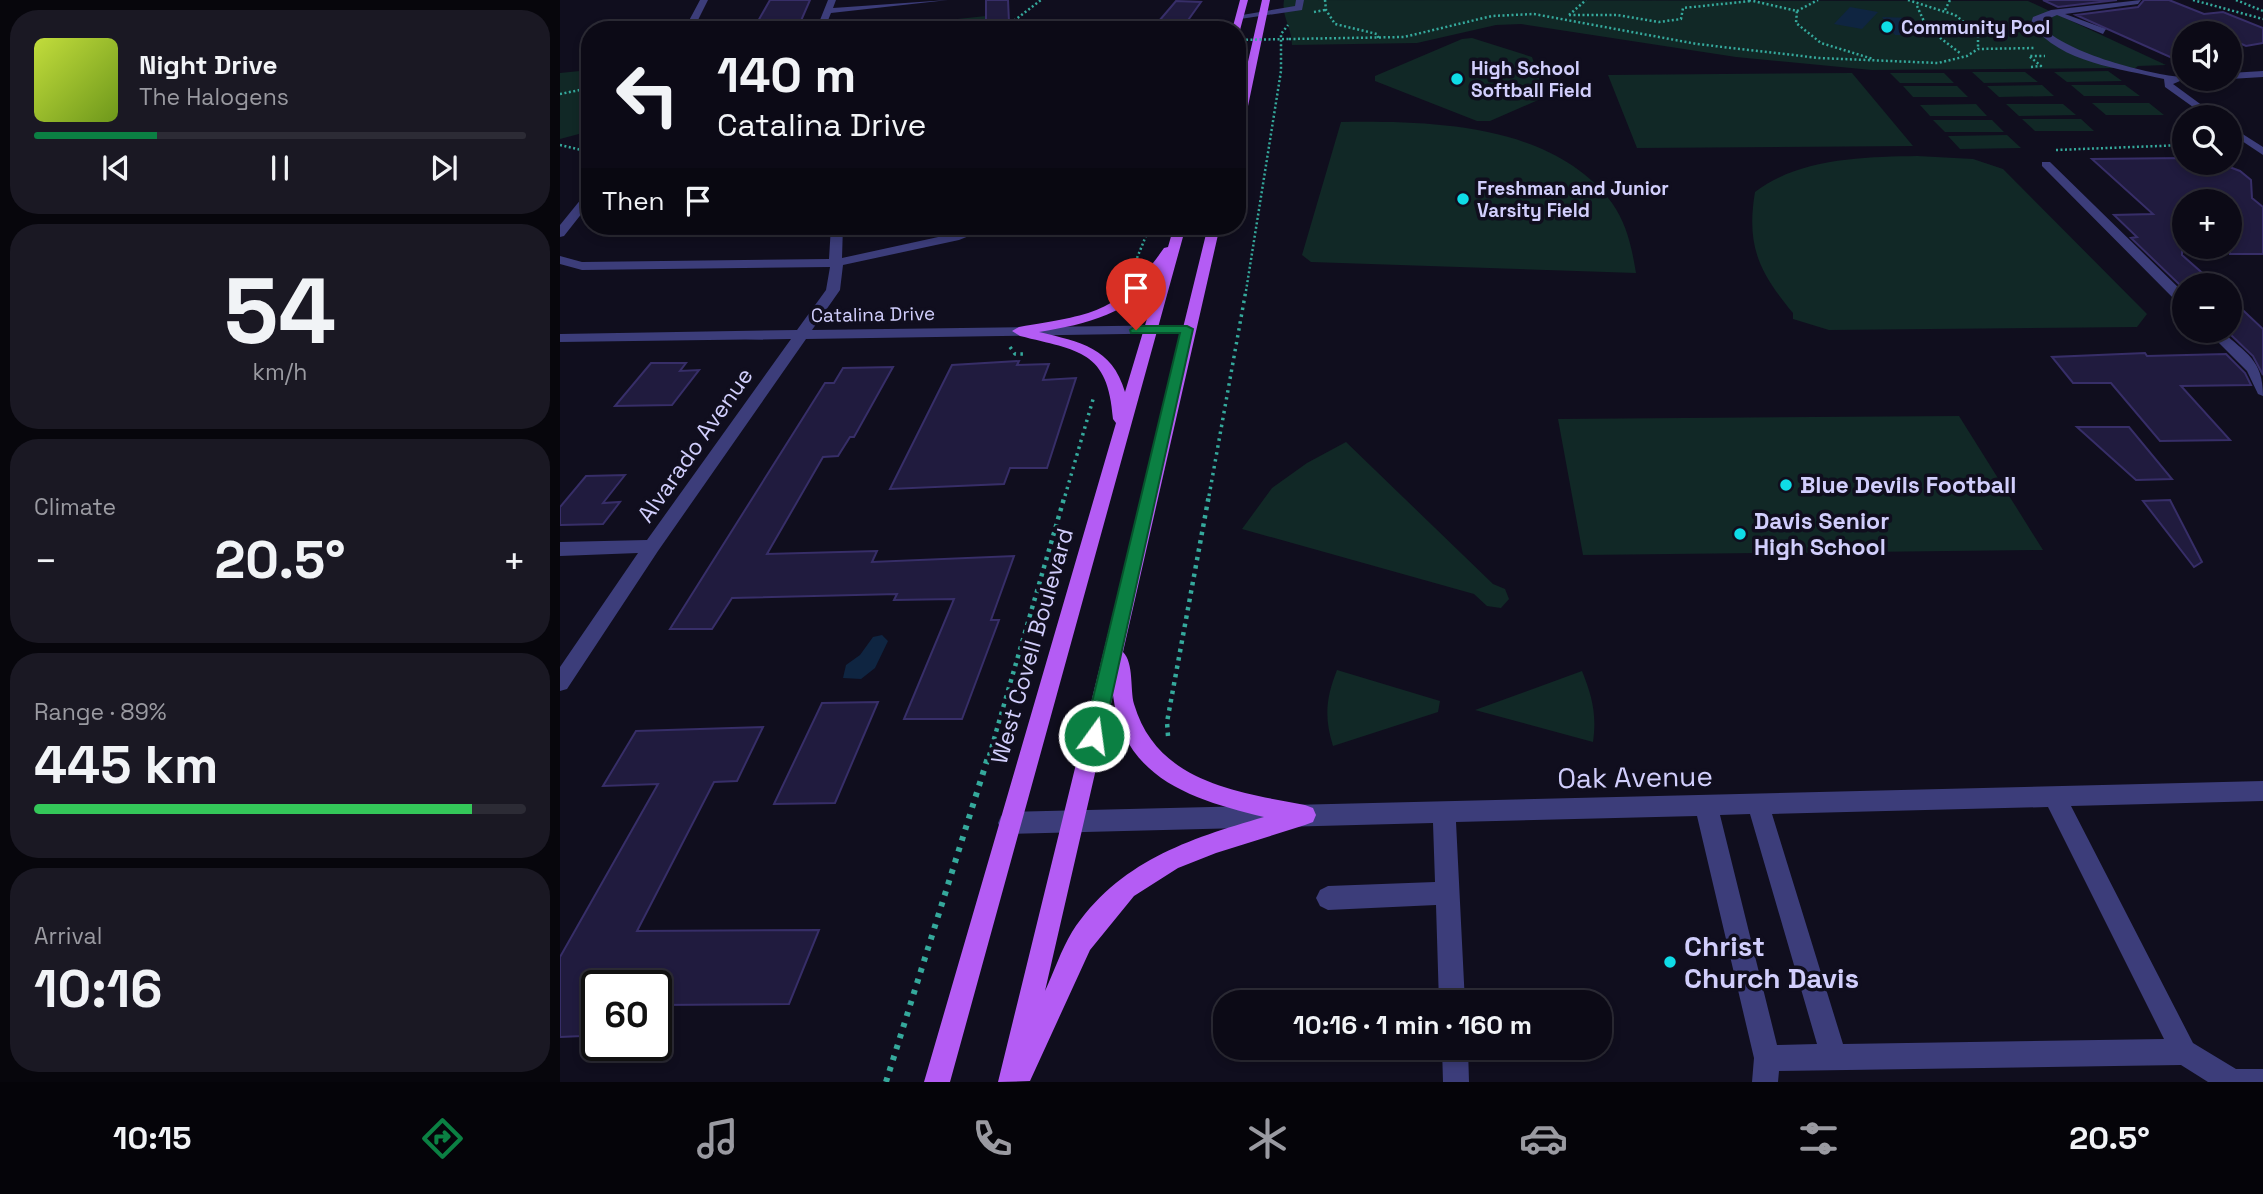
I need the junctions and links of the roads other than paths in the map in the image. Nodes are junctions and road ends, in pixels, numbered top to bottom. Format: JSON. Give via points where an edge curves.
{"nodes":[{"id":1,"x":704,"y":0,"type":"edge"},
{"id":2,"x":855,"y":0,"type":"edge"},
{"id":3,"x":944,"y":0,"type":"edge"},
{"id":4,"x":1244,"y":0,"type":"edge"},
{"id":5,"x":1266,"y":0,"type":"edge"},
{"id":6,"x":1300,"y":0,"type":"edge"},
{"id":7,"x":2138,"y":2,"type":"dead end"},
{"id":8,"x":830,"y":4,"type":"edge"},
{"id":9,"x":2051,"y":13,"type":"junction"},
{"id":10,"x":1263,"y":14,"type":"junction"},
{"id":11,"x":1240,"y":16,"type":"junction"},
{"id":12,"x":693,"y":21,"type":"edge"},
{"id":13,"x":823,"y":21,"type":"edge"},
{"id":14,"x":1239,"y":21,"type":"edge"},
{"id":15,"x":2104,"y":31,"type":"dead end"},
{"id":16,"x":2263,"y":74,"type":"edge"},
{"id":17,"x":2242,"y":75,"type":"edge"},
{"id":18,"x":2172,"y":77,"type":"edge"},
{"id":19,"x":2176,"y":91,"type":"edge"},
{"id":20,"x":1246,"y":93,"type":"edge"},
{"id":21,"x":2196,"y":105,"type":"edge"},
{"id":22,"x":2242,"y":138,"type":"edge"},
{"id":23,"x":2263,"y":152,"type":"edge"},
{"id":24,"x":2046,"y":164,"type":"road end"},
{"id":25,"x":581,"y":206,"type":"edge"},
{"id":26,"x":560,"y":233,"type":"edge"},
{"id":27,"x":834,"y":235,"type":"edge"},
{"id":28,"x":961,"y":235,"type":"edge"},
{"id":29,"x":1176,"y":235,"type":"edge"},
{"id":30,"x":1178,"y":235,"type":"edge"},
{"id":31,"x":1212,"y":235,"type":"edge"},
{"id":32,"x":560,"y":260,"type":"edge"},
{"id":33,"x":835,"y":263,"type":"junction"},
{"id":34,"x":2172,"y":289,"type":"edge"},
{"id":35,"x":1187,"y":329,"type":"junction"},
{"id":36,"x":1152,"y":330,"type":"junction"},
{"id":37,"x":1018,"y":331,"type":"junction"},
{"id":38,"x":801,"y":334,"type":"junction"},
{"id":39,"x":560,"y":338,"type":"edge"},
{"id":40,"x":2226,"y":343,"type":"edge"},
{"id":41,"x":2263,"y":391,"type":"edge"},
{"id":42,"x":1121,"y":437,"type":"junction"},
{"id":43,"x":652,"y":546,"type":"junction"},
{"id":44,"x":560,"y":548,"type":"edge"},
{"id":45,"x":1118,"y":642,"type":"junction"},
{"id":46,"x":560,"y":683,"type":"edge"},
{"id":47,"x":2263,"y":791,"type":"edge"},
{"id":48,"x":2054,"y":796,"type":"junction"},
{"id":49,"x":1758,"y":804,"type":"junction"},
{"id":50,"x":1706,"y":805,"type":"junction"},
{"id":51,"x":1444,"y":811,"type":"junction"},
{"id":52,"x":1305,"y":815,"type":"junction"},
{"id":53,"x":1073,"y":821,"type":"junction"},
{"id":54,"x":1009,"y":823,"type":"junction"},
{"id":55,"x":1448,"y":893,"type":"junction"},
{"id":56,"x":1328,"y":898,"type":"dead end"},
{"id":57,"x":1452,"y":990,"type":"edge"},
{"id":58,"x":2184,"y":1052,"type":"junction"},
{"id":59,"x":1834,"y":1058,"type":"junction"},
{"id":60,"x":1455,"y":1060,"type":"edge"},
{"id":61,"x":1766,"y":1070,"type":"edge"},
{"id":62,"x":937,"y":1082,"type":"edge"},
{"id":63,"x":1011,"y":1082,"type":"edge"},
{"id":64,"x":1017,"y":1082,"type":"edge"},
{"id":65,"x":1456,"y":1082,"type":"edge"},
{"id":66,"x":2263,"y":1082,"type":"edge"}],
"edges":[{"from":1,"to":12,"type":"street"},
{"from":2,"to":8,"type":"street"},
{"from":3,"to":8,"type":"street"},
{"from":4,"to":11,"type":"main road"},
{"from":5,"to":10,"type":"main road"},
{"from":6,"to":10,"type":"street","via":[[1299,8]]},
{"from":7,"to":9,"type":"street"},
{"from":8,"to":13,"type":"street"},
{"from":9,"to":15,"type":"street"},
{"from":9,"to":18,"type":"street","via":[[2035,23],[2037,30],[2055,43]]},
{"from":10,"to":11,"type":"street"},
{"from":10,"to":20,"type":"main road"},
{"from":11,"to":14,"type":"main road"},
{"from":16,"to":17,"type":"street"},
{"from":19,"to":21,"type":"street"},
{"from":22,"to":23,"type":"street"},
{"from":24,"to":34,"type":"street"},
{"from":25,"to":26,"type":"street"},
{"from":27,"to":33,"type":"street","name":"Alvarado Avenue"},
{"from":28,"to":33,"type":"street"},
{"from":29,"to":37,"type":"main road","via":[[1149,279],[1122,304],[1087,318]]},
{"from":30,"to":36,"type":"main road","name":"West Covell Boulevard"},
{"from":31,"to":35,"type":"main road"},
{"from":32,"to":33,"type":"street","via":[[582,266]]},
{"from":33,"to":38,"type":"street","name":"Alvarado Avenue","via":[[833,290]]},
{"from":35,"to":36,"type":"street","name":"Catalina Drive"},
{"from":35,"to":45,"type":"main road"},
{"from":36,"to":37,"type":"street","name":"Catalina Drive"},
{"from":36,"to":42,"type":"main road","name":"West Covell Boulevard"},
{"from":37,"to":38,"type":"street","name":"Catalina Drive"},
{"from":37,"to":42,"type":"main road","via":[[1076,345],[1100,356],[1121,394]]},
{"from":38,"to":39,"type":"street","name":"Catalina Drive"},
{"from":38,"to":43,"type":"street","name":"Alvarado Avenue"},
{"from":40,"to":41,"type":"street","via":[[2253,369]]},
{"from":42,"to":54,"type":"main road","name":"West Covell Boulevard"},
{"from":43,"to":44,"type":"street"},
{"from":43,"to":46,"type":"street","name":"Alvarado Avenue"},
{"from":45,"to":52,"type":"main road","via":[[1121,699],[1133,732],[1160,768],[1208,793]]},
{"from":45,"to":53,"type":"main road"},
{"from":47,"to":48,"type":"street","name":"Oak Avenue"},
{"from":48,"to":49,"type":"street","name":"Oak Avenue"},
{"from":48,"to":58,"type":"street"},
{"from":49,"to":50,"type":"street","name":"Oak Avenue"},
{"from":49,"to":59,"type":"street"},
{"from":50,"to":51,"type":"street","name":"Oak Avenue"},
{"from":50,"to":61,"type":"street"},
{"from":51,"to":52,"type":"street","name":"Oak Avenue"},
{"from":51,"to":55,"type":"street"},
{"from":52,"to":53,"type":"street","name":"Oak Avenue"},
{"from":52,"to":64,"type":"main road","via":[[1170,860],[1126,888],[1081,941]]},
{"from":53,"to":54,"type":"street","name":"Oak Avenue"},
{"from":53,"to":63,"type":"main road"},
{"from":54,"to":62,"type":"main road","name":"West Covell Boulevard"},
{"from":55,"to":56,"type":"street"},
{"from":55,"to":57,"type":"street"},
{"from":58,"to":59,"type":"street"},
{"from":58,"to":66,"type":"street","via":[[2233,1082]]},
{"from":59,"to":61,"type":"street"},
{"from":60,"to":65,"type":"street"}]}
